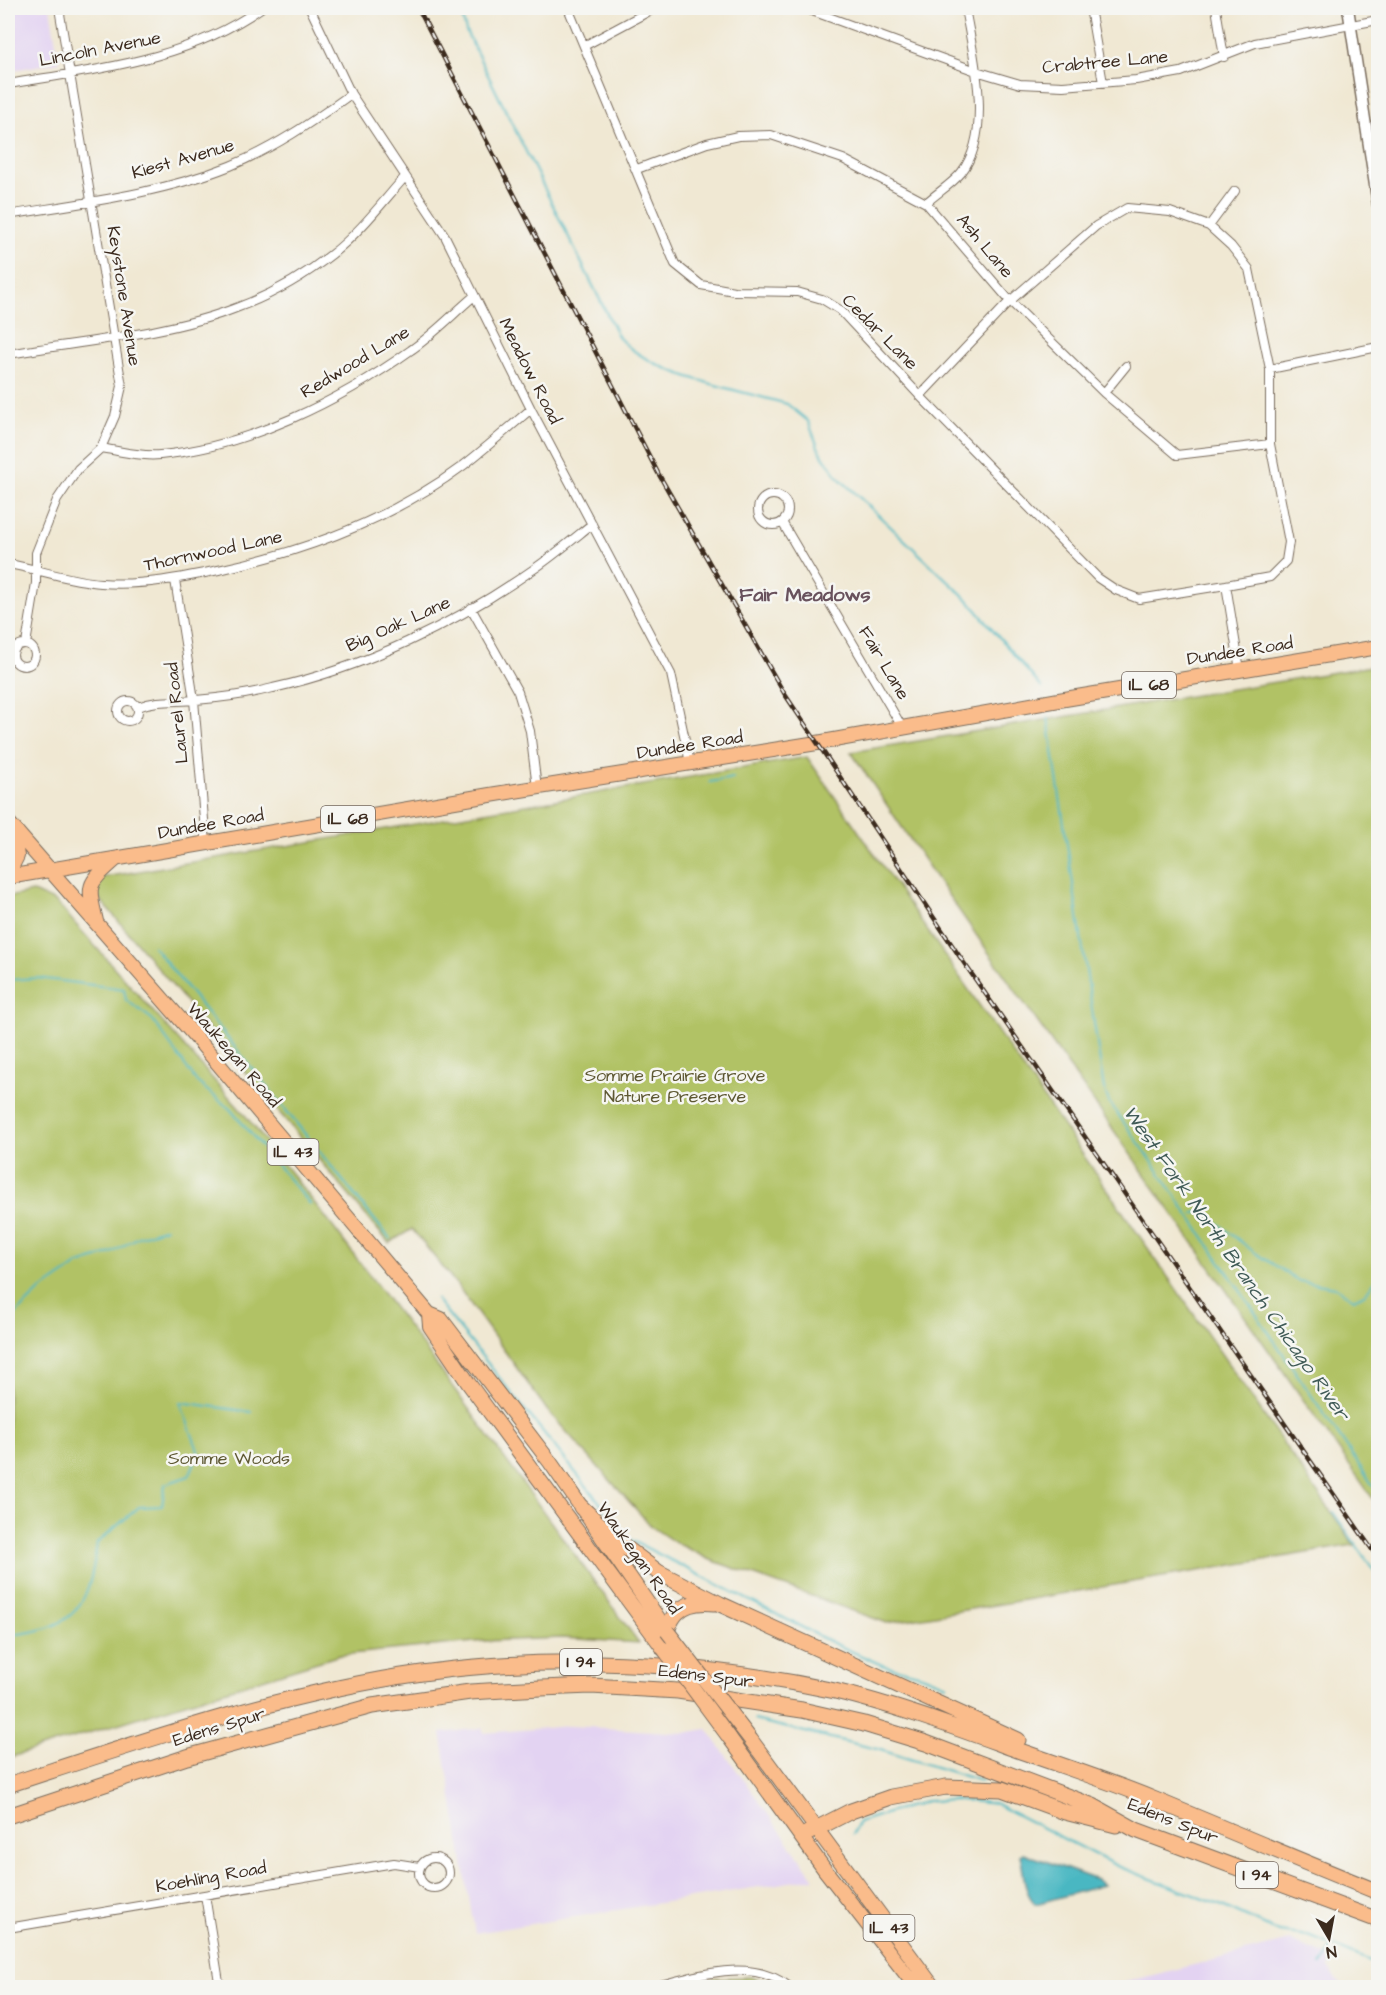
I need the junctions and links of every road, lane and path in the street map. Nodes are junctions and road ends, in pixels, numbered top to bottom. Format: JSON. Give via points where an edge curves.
{"nodes":[{"id":1,"x":59,"y":8,"type":"edge"},
{"id":2,"x":261,"y":8,"type":"edge"},
{"id":3,"x":310,"y":8,"type":"edge"},
{"id":4,"x":568,"y":8,"type":"edge"},
{"id":5,"x":655,"y":8,"type":"edge"},
{"id":6,"x":804,"y":8,"type":"edge"},
{"id":7,"x":965,"y":8,"type":"edge"},
{"id":8,"x":1090,"y":8,"type":"edge"},
{"id":9,"x":1216,"y":8,"type":"edge"},
{"id":10,"x":1348,"y":8,"type":"edge"},
{"id":11,"x":830,"y":12,"type":"edge"},
{"id":12,"x":1378,"y":20,"type":"edge"},
{"id":13,"x":1351,"y":25,"type":"junction"},
{"id":14,"x":584,"y":46,"type":"junction"},
{"id":15,"x":1224,"y":57,"type":"junction"},
{"id":16,"x":976,"y":71,"type":"junction"},
{"id":17,"x":70,"y":74,"type":"junction"},
{"id":18,"x":1102,"y":83,"type":"junction"},
{"id":19,"x":8,"y":84,"type":"edge"},
{"id":20,"x":351,"y":94,"type":"junction"},
{"id":21,"x":637,"y":169,"type":"junction"},
{"id":22,"x":404,"y":178,"type":"junction"},
{"id":23,"x":1235,"y":191,"type":"dead end"},
{"id":24,"x":92,"y":201,"type":"junction"},
{"id":25,"x":926,"y":203,"type":"junction"},
{"id":26,"x":1378,"y":205,"type":"edge"},
{"id":27,"x":8,"y":215,"type":"edge"},
{"id":28,"x":1209,"y":226,"type":"junction"},
{"id":29,"x":473,"y":297,"type":"junction"},
{"id":30,"x":1010,"y":301,"type":"junction"},
{"id":31,"x":115,"y":336,"type":"junction"},
{"id":32,"x":1378,"y":347,"type":"edge"},
{"id":33,"x":8,"y":354,"type":"edge"},
{"id":34,"x":1126,"y":366,"type":"dead end"},
{"id":35,"x":1270,"y":369,"type":"junction"},
{"id":36,"x":1104,"y":393,"type":"junction"},
{"id":37,"x":920,"y":396,"type":"junction"},
{"id":38,"x":531,"y":410,"type":"junction"},
{"id":39,"x":1270,"y":444,"type":"junction"},
{"id":40,"x":101,"y":448,"type":"junction"},
{"id":41,"x":782,"y":522,"type":"dead end"},
{"id":42,"x":592,"y":524,"type":"junction"},
{"id":43,"x":8,"y":564,"type":"edge"},
{"id":44,"x":36,"y":568,"type":"junction"},
{"id":45,"x":175,"y":580,"type":"junction"},
{"id":46,"x":1226,"y":585,"type":"junction"},
{"id":47,"x":471,"y":608,"type":"junction"},
{"id":48,"x":26,"y":644,"type":"dead end"},
{"id":49,"x":1378,"y":647,"type":"edge"},
{"id":50,"x":1240,"y":670,"type":"junction"},
{"id":51,"x":195,"y":700,"type":"junction"},
{"id":52,"x":138,"y":707,"type":"dead end"},
{"id":53,"x":902,"y":727,"type":"junction"},
{"id":54,"x":690,"y":763,"type":"junction"},
{"id":55,"x":537,"y":788,"type":"junction"},
{"id":56,"x":10,"y":824,"type":"edge"},
{"id":57,"x":206,"y":843,"type":"junction"},
{"id":58,"x":117,"y":858,"type":"junction"},
{"id":59,"x":50,"y":870,"type":"junction"},
{"id":60,"x":8,"y":875,"type":"edge"},
{"id":61,"x":96,"y":923,"type":"junction"},
{"id":62,"x":429,"y":1314,"type":"junction"},
{"id":63,"x":581,"y":1507,"type":"junction"},
{"id":64,"x":720,"y":1604,"type":"junction"},
{"id":65,"x":667,"y":1631,"type":"junction"},
{"id":66,"x":664,"y":1649,"type":"junction"},
{"id":67,"x":8,"y":1785,"type":"edge"},
{"id":68,"x":1150,"y":1798,"type":"junction"},
{"id":69,"x":8,"y":1816,"type":"edge"},
{"id":70,"x":1136,"y":1830,"type":"junction"},
{"id":71,"x":808,"y":1832,"type":"junction"},
{"id":72,"x":420,"y":1867,"type":"dead end"},
{"id":73,"x":1378,"y":1892,"type":"edge"},
{"id":74,"x":205,"y":1895,"type":"junction"},
{"id":75,"x":1378,"y":1920,"type":"edge"},
{"id":76,"x":8,"y":1928,"type":"edge"},
{"id":77,"x":220,"y":1988,"type":"edge"},
{"id":78,"x":649,"y":1988,"type":"edge"},
{"id":79,"x":790,"y":1988,"type":"edge"},
{"id":80,"x":917,"y":1988,"type":"edge"},
{"id":81,"x":934,"y":1988,"type":"edge"}],
"edges":[{"from":1,"to":17,"type":"street","name":"Keystone Avenue"},
{"from":2,"to":17,"type":"street","name":"Lincoln Avenue","via":[[213,37],[158,57]]},
{"from":3,"to":20,"type":"street","name":"Meadow Road"},
{"from":4,"to":14,"type":"street","name":"Cedar Lane"},
{"from":5,"to":14,"type":"street"},
{"from":6,"to":11,"type":"street","name":"Crabtree Lane"},
{"from":7,"to":16,"type":"street"},
{"from":8,"to":18,"type":"street"},
{"from":9,"to":15,"type":"street"},
{"from":10,"to":13,"type":"street"},
{"from":11,"to":16,"type":"street","name":"Crabtree Lane"},
{"from":12,"to":13,"type":"street","name":"Crabtree Lane"},
{"from":13,"to":15,"type":"street","name":"Crabtree Lane","via":[[1255,43]]},
{"from":13,"to":26,"type":"street"},
{"from":14,"to":21,"type":"street","name":"Cedar Lane"},
{"from":15,"to":18,"type":"street","name":"Crabtree Lane","via":[[1181,72]]},
{"from":16,"to":18,"type":"street","name":"Crabtree Lane","via":[[1020,84]]},
{"from":16,"to":25,"type":"street","via":[[979,134],[962,172]]},
{"from":17,"to":19,"type":"street","name":"Lincoln Avenue"},
{"from":17,"to":24,"type":"street","name":"Keystone Avenue"},
{"from":20,"to":22,"type":"street","name":"Meadow Road"},
{"from":20,"to":24,"type":"street","name":"Kiest Avenue","via":[[305,128],[228,166]]},
{"from":21,"to":25,"type":"street","name":"Ash Lane","via":[[707,143],[738,136],[771,135],[843,159]]},
{"from":21,"to":37,"type":"street","name":"Cedar Lane","via":[[675,264],[701,285],[734,291],[797,292],[822,299],[840,310]]},
{"from":22,"to":29,"type":"street","name":"Meadow Road","via":[[445,236]]},
{"from":22,"to":31,"type":"street","via":[[332,254],[284,285],[236,308]]},
{"from":23,"to":28,"type":"street"},
{"from":24,"to":27,"type":"street","name":"Kiest Avenue"},
{"from":24,"to":31,"type":"street","name":"Keystone Avenue"},
{"from":25,"to":30,"type":"street","name":"Ash Lane"},
{"from":28,"to":30,"type":"street","via":[[1170,212],[1127,208],[1096,226]]},
{"from":28,"to":35,"type":"street","via":[[1249,269]]},
{"from":29,"to":38,"type":"street","name":"Meadow Road"},
{"from":29,"to":40,"type":"street","name":"Redwood Lane","via":[[411,350],[322,404],[248,435],[206,448],[157,456]]},
{"from":30,"to":36,"type":"street","name":"Ash Lane"},
{"from":30,"to":37,"type":"street"},
{"from":31,"to":33,"type":"street"},
{"from":31,"to":40,"type":"street","name":"Keystone Avenue","via":[[122,386]]},
{"from":32,"to":35,"type":"street"},
{"from":34,"to":36,"type":"street"},
{"from":35,"to":39,"type":"street"},
{"from":36,"to":39,"type":"street","name":"Ash Lane","via":[[1177,455]]},
{"from":37,"to":46,"type":"street","name":"Cedar Lane","via":[[1098,578],[1116,590],[1139,599]]},
{"from":38,"to":42,"type":"street","name":"Meadow Road"},
{"from":38,"to":45,"type":"street","name":"Thornwood Lane","via":[[464,465],[408,501],[346,532],[279,557]]},
{"from":39,"to":46,"type":"street","via":[[1289,542],[1286,561],[1270,577]]},
{"from":40,"to":44,"type":"street","name":"Keystone Avenue","via":[[78,469],[57,500],[36,553]]},
{"from":41,"to":53,"type":"street","name":"Fair Lane"},
{"from":42,"to":47,"type":"street","name":"Big Oak Lane","via":[[531,572]]},
{"from":42,"to":54,"type":"street","name":"Meadow Road","via":[[671,674]]},
{"from":43,"to":44,"type":"street","name":"Thornwood Lane"},
{"from":44,"to":45,"type":"street","name":"Thornwood Lane","via":[[69,579],[100,583]]},
{"from":44,"to":48,"type":"street","name":"Keystone Avenue"},
{"from":45,"to":51,"type":"street","name":"Laurel Road"},
{"from":46,"to":50,"type":"street"},
{"from":47,"to":51,"type":"street","name":"Big Oak Lane","via":[[351,664],[274,688]]},
{"from":47,"to":55,"type":"street","via":[[518,692],[530,731]]},
{"from":49,"to":50,"type":"main road","name":"Dundee Road","number":"IL 68"},
{"from":50,"to":53,"type":"main road","name":"Dundee Road","number":"IL 68"},
{"from":51,"to":52,"type":"street","name":"Big Oak Lane","via":[[165,700]]},
{"from":51,"to":57,"type":"street","name":"Laurel Road"},
{"from":53,"to":54,"type":"main road","name":"Dundee Road","number":"IL 68"},
{"from":54,"to":55,"type":"main road","name":"Dundee Road","number":"IL 68"},
{"from":55,"to":57,"type":"main road","name":"Dundee Road","number":"IL 68"},
{"from":56,"to":59,"type":"main road","name":"Waukegan Road","number":"IL 43"},
{"from":56,"to":60,"type":"main road","via":[[17,856]]},
{"from":57,"to":58,"type":"main road","name":"Dundee Road","number":"IL 68"},
{"from":58,"to":59,"type":"main road","name":"Dundee Road","number":"IL 68"},
{"from":58,"to":61,"type":"main road","via":[[92,880],[89,893]]},
{"from":59,"to":60,"type":"main road","name":"Dundee Road","number":"IL 68"},
{"from":59,"to":61,"type":"main road","name":"Waukegan Road","number":"IL 43"},
{"from":61,"to":62,"type":"main road","name":"Waukegan Road","number":"IL 43"},
{"from":62,"to":63,"type":"main road","name":"Waukegan Road","number":"IL 43","via":[[441,1319]]},
{"from":62,"to":66,"type":"main road","name":"Waukegan Road","number":"IL 43","via":[[430,1326],[469,1384]]},
{"from":63,"to":64,"type":"highway","via":[[658,1572]]},
{"from":63,"to":65,"type":"main road","name":"Waukegan Road","number":"IL 43"},
{"from":64,"to":65,"type":"highway","via":[[700,1601],[686,1606],[671,1619]]},
{"from":64,"to":68,"type":"highway"},
{"from":65,"to":66,"type":"highway"},
{"from":65,"to":71,"type":"main road","name":"Waukegan Road","number":"IL 43","bridge":true,"via":[[751,1740]]},
{"from":66,"to":71,"type":"main road","name":"Waukegan Road","number":"IL 43","bridge":true,"via":[[729,1737]]},
{"from":67,"to":68,"type":"highway","name":"Edens Spur","number":"I 94","via":[[254,1710],[368,1682],[476,1667],[604,1662],[712,1670],[837,1692],[924,1716]]},
{"from":68,"to":73,"type":"highway","name":"Edens Spur","number":"I 94"},
{"from":69,"to":70,"type":"highway","name":"Edens Spur","number":"I 94","via":[[187,1757],[372,1706],[470,1692],[591,1686],[735,1698],[864,1724],[926,1743],[1093,1806]]},
{"from":70,"to":71,"type":"highway","via":[[1065,1812],[1002,1789],[946,1787],[891,1797]]},
{"from":70,"to":75,"type":"highway","name":"Edens Spur","number":"I 94"},
{"from":71,"to":80,"type":"main road","number":"IL 43","via":[[825,1870]]},
{"from":71,"to":81,"type":"main road","number":"IL 43"},
{"from":72,"to":74,"type":"street","name":"Koehling Road","via":[[394,1863]]},
{"from":74,"to":76,"type":"street","name":"Koehling Road"},
{"from":74,"to":77,"type":"street"},
{"from":78,"to":79,"type":"street","via":[[709,1974],[750,1970],[776,1977]]}]}
